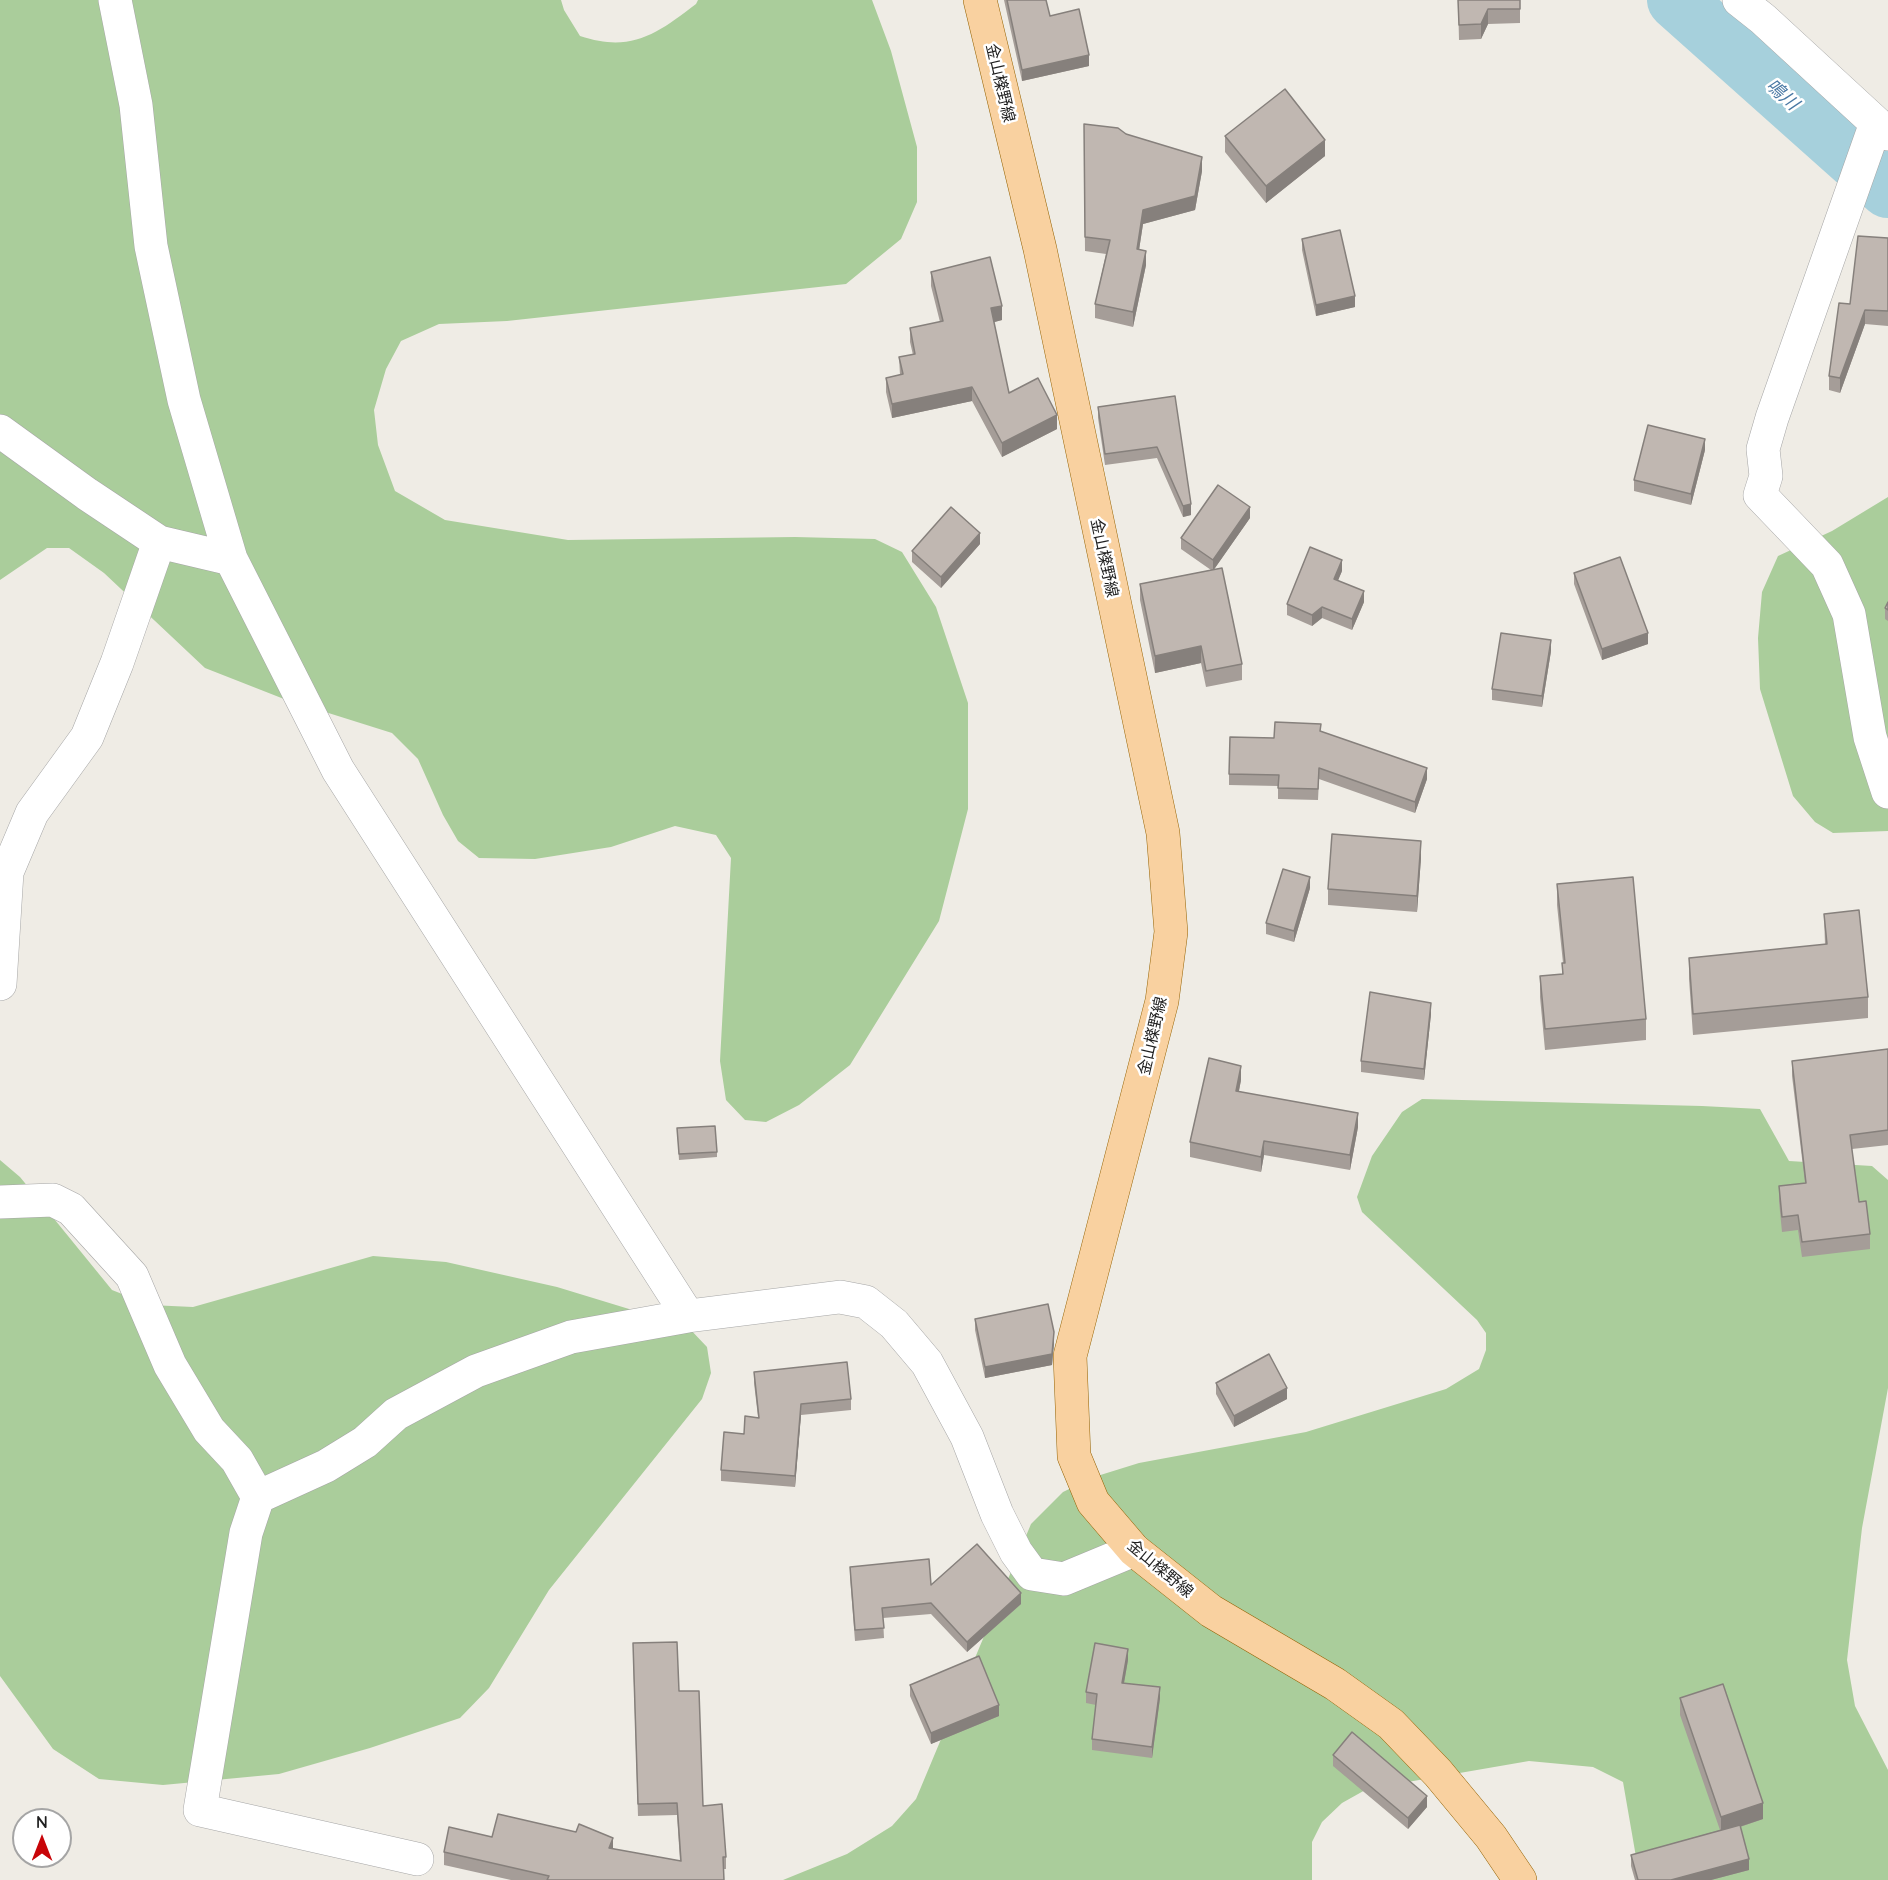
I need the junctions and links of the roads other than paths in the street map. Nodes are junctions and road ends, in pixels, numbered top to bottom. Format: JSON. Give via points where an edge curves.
{"nodes":[{"id":1,"x":115,"y":0,"type":"edge"},
{"id":2,"x":980,"y":0,"type":"edge"},
{"id":3,"x":1739,"y":0,"type":"edge"},
{"id":4,"x":1882,"y":129,"type":"edge"},
{"id":5,"x":0,"y":431,"type":"edge"},
{"id":6,"x":159,"y":542,"type":"junction"},
{"id":7,"x":231,"y":560,"type":"junction"},
{"id":8,"x":1888,"y":792,"type":"edge"},
{"id":9,"x":0,"y":984,"type":"edge"},
{"id":10,"x":0,"y":1202,"type":"edge"},
{"id":11,"x":688,"y":1317,"type":"junction"},
{"id":12,"x":258,"y":1497,"type":"junction"},
{"id":13,"x":1134,"y":1550,"type":"junction"},
{"id":14,"x":417,"y":1859,"type":"dead end"},
{"id":15,"x":1520,"y":1880,"type":"edge"}],
"edges":[{"from":1,"to":7,"type":"street","via":[[136,105],[151,246],[184,400]]},
{"from":2,"to":13,"type":"main road","name":"金山檪野線","via":[[1040,249],[1163,833],[1171,932],[1162,1000],[1070,1356],[1074,1456],[1093,1502]]},
{"from":3,"to":4,"type":"street"},
{"from":4,"to":8,"type":"street","via":[[1772,418],[1763,448],[1766,476],[1760,495],[1827,565],[1849,614],[1870,737]]},
{"from":5,"to":6,"type":"street"},
{"from":6,"to":7,"type":"street"},
{"from":6,"to":9,"type":"street","via":[[87,737],[32,813],[7,872]]},
{"from":7,"to":11,"type":"street","via":[[338,771]]},
{"from":10,"to":12,"type":"street","via":[[53,1200],[71,1209],[132,1276],[170,1365],[209,1430],[237,1460]]},
{"from":11,"to":12,"type":"street","via":[[571,1337],[476,1371],[396,1414],[365,1442],[326,1466]]},
{"from":11,"to":13,"type":"street","via":[[840,1297],[866,1302],[894,1324],[927,1363],[967,1437],[997,1514],[1032,1574],[1064,1579]]},
{"from":12,"to":14,"type":"street","via":[[246,1533],[200,1810]]},
{"from":13,"to":15,"type":"main road","name":"金山檪野線","via":[[1211,1611],[1335,1684],[1391,1724],[1491,1837]]}]}
